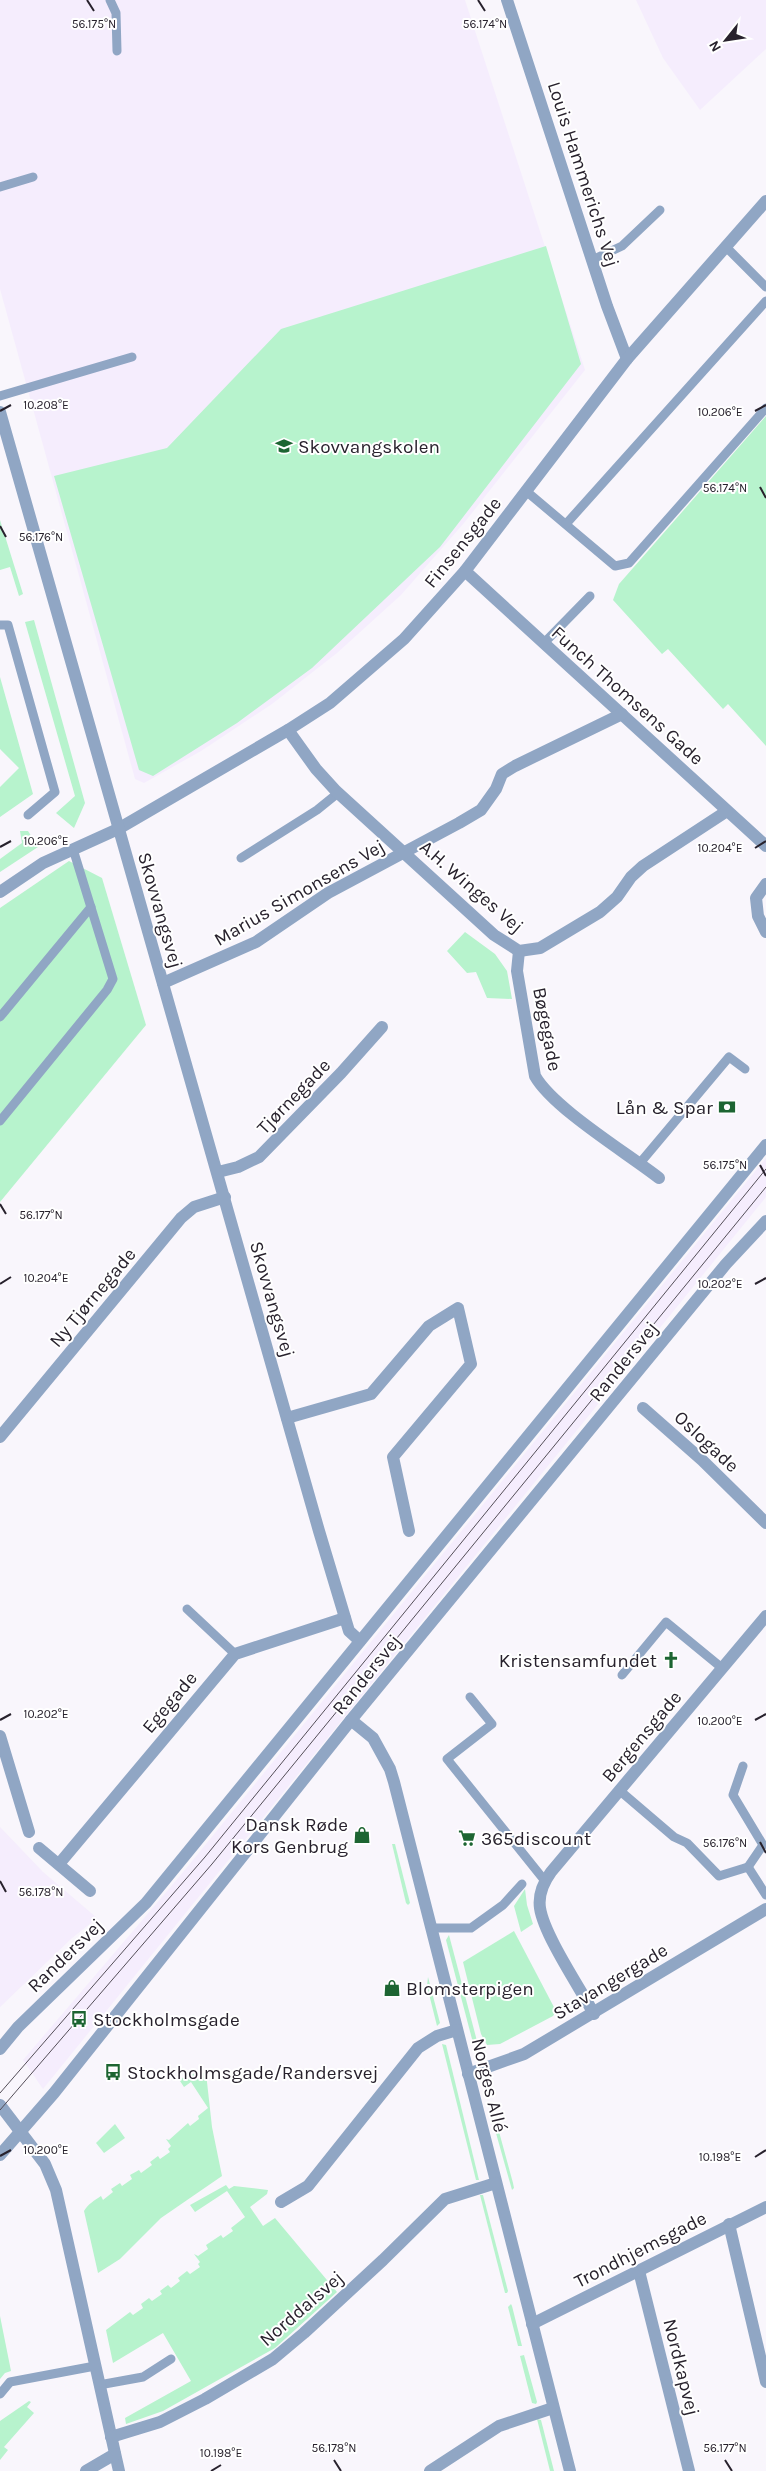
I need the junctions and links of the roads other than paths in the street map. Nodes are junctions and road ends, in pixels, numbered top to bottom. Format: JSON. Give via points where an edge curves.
{"nodes":[{"id":1,"x":110,"y":0,"type":"edge"},
{"id":2,"x":508,"y":0,"type":"edge"},
{"id":3,"x":117,"y":51,"type":"dead end"},
{"id":4,"x":33,"y":177,"type":"dead end"},
{"id":5,"x":0,"y":187,"type":"edge"},
{"id":6,"x":766,"y":201,"type":"edge"},
{"id":7,"x":660,"y":210,"type":"dead end"},
{"id":8,"x":725,"y":246,"type":"junction"},
{"id":9,"x":592,"y":260,"type":"junction"},
{"id":10,"x":766,"y":287,"type":"edge"},
{"id":11,"x":766,"y":301,"type":"edge"},
{"id":12,"x":132,"y":357,"type":"dead end"},
{"id":13,"x":627,"y":359,"type":"junction"},
{"id":14,"x":0,"y":396,"type":"edge"},
{"id":15,"x":766,"y":408,"type":"edge"},
{"id":16,"x":0,"y":412,"type":"edge"},
{"id":17,"x":526,"y":491,"type":"junction"},
{"id":18,"x":566,"y":524,"type":"junction"},
{"id":19,"x":465,"y":571,"type":"junction"},
{"id":20,"x":590,"y":596,"type":"dead end"},
{"id":21,"x":0,"y":625,"type":"edge"},
{"id":22,"x":544,"y":642,"type":"junction"},
{"id":23,"x":622,"y":714,"type":"junction"},
{"id":24,"x":288,"y":730,"type":"junction"},
{"id":25,"x":338,"y":793,"type":"junction"},
{"id":26,"x":727,"y":811,"type":"junction"},
{"id":27,"x":28,"y":815,"type":"dead end"},
{"id":28,"x":118,"y":829,"type":"junction"},
{"id":29,"x":764,"y":840,"type":"edge"},
{"id":30,"x":73,"y":849,"type":"junction"},
{"id":31,"x":406,"y":854,"type":"junction"},
{"id":32,"x":241,"y":858,"type":"dead end"},
{"id":33,"x":766,"y":884,"type":"edge"},
{"id":34,"x":0,"y":892,"type":"edge"},
{"id":35,"x":91,"y":906,"type":"junction"},
{"id":36,"x":766,"y":932,"type":"edge"},
{"id":37,"x":519,"y":951,"type":"junction"},
{"id":38,"x":163,"y":983,"type":"junction"},
{"id":39,"x":0,"y":1017,"type":"edge"},
{"id":40,"x":382,"y":1027,"type":"dead end"},
{"id":41,"x":745,"y":1070,"type":"dead end"},
{"id":42,"x":0,"y":1121,"type":"edge"},
{"id":43,"x":766,"y":1145,"type":"edge"},
{"id":44,"x":640,"y":1163,"type":"junction"},
{"id":45,"x":218,"y":1172,"type":"junction"},
{"id":46,"x":659,"y":1178,"type":"dead end"},
{"id":47,"x":225,"y":1197,"type":"junction"},
{"id":48,"x":766,"y":1221,"type":"edge"},
{"id":49,"x":643,"y":1408,"type":"dead end"},
{"id":50,"x":287,"y":1418,"type":"junction"},
{"id":51,"x":0,"y":1437,"type":"edge"},
{"id":52,"x":766,"y":1523,"type":"edge"},
{"id":53,"x":409,"y":1530,"type":"dead end"},
{"id":54,"x":187,"y":1609,"type":"dead end"},
{"id":55,"x":766,"y":1616,"type":"edge"},
{"id":56,"x":345,"y":1618,"type":"junction"},
{"id":57,"x":360,"y":1642,"type":"junction"},
{"id":58,"x":235,"y":1654,"type":"junction"},
{"id":59,"x":722,"y":1668,"type":"junction"},
{"id":60,"x":622,"y":1675,"type":"dead end"},
{"id":61,"x":470,"y":1697,"type":"dead end"},
{"id":62,"x":351,"y":1720,"type":"junction"},
{"id":63,"x":0,"y":1736,"type":"edge"},
{"id":64,"x":743,"y":1766,"type":"dead end"},
{"id":65,"x":619,"y":1790,"type":"junction"},
{"id":66,"x":29,"y":1832,"type":"dead end"},
{"id":67,"x":39,"y":1848,"type":"dead end"},
{"id":68,"x":59,"y":1864,"type":"junction"},
{"id":69,"x":748,"y":1867,"type":"junction"},
{"id":70,"x":545,"y":1880,"type":"junction"},
{"id":71,"x":522,"y":1884,"type":"dead end"},
{"id":72,"x":90,"y":1891,"type":"dead end"},
{"id":73,"x":766,"y":1895,"type":"edge"},
{"id":74,"x":766,"y":1910,"type":"edge"},
{"id":75,"x":431,"y":1928,"type":"junction"},
{"id":76,"x":594,"y":2014,"type":"junction"},
{"id":77,"x":457,"y":2030,"type":"junction"},
{"id":78,"x":0,"y":2049,"type":"edge"},
{"id":79,"x":468,"y":2074,"type":"junction"},
{"id":80,"x":0,"y":2105,"type":"edge"},
{"id":81,"x":20,"y":2132,"type":"junction"},
{"id":82,"x":0,"y":2155,"type":"edge"},
{"id":83,"x":496,"y":2183,"type":"junction"},
{"id":84,"x":281,"y":2202,"type":"dead end"},
{"id":85,"x":766,"y":2207,"type":"edge"},
{"id":86,"x":729,"y":2224,"type":"junction"},
{"id":87,"x":639,"y":2271,"type":"junction"},
{"id":88,"x":532,"y":2324,"type":"junction"},
{"id":89,"x":171,"y":2360,"type":"dead end"},
{"id":90,"x":95,"y":2366,"type":"junction"},
{"id":91,"x":766,"y":2382,"type":"edge"},
{"id":92,"x":99,"y":2385,"type":"junction"},
{"id":93,"x":0,"y":2394,"type":"edge"},
{"id":94,"x":553,"y":2408,"type":"junction"},
{"id":95,"x":111,"y":2437,"type":"junction"},
{"id":96,"x":115,"y":2454,"type":"junction"},
{"id":97,"x":86,"y":2471,"type":"edge"},
{"id":98,"x":118,"y":2471,"type":"edge"},
{"id":99,"x":430,"y":2471,"type":"edge"},
{"id":100,"x":570,"y":2471,"type":"edge"},
{"id":101,"x":689,"y":2471,"type":"edge"}],
"edges":[{"from":1,"to":3,"type":"lane","via":[[116,13]]},
{"from":2,"to":9,"type":"street","name":"Louis Hammerichs Vej"},
{"from":4,"to":5,"type":"lane"},
{"from":6,"to":8,"type":"street","name":"Finsensgade"},
{"from":7,"to":9,"type":"lane","via":[[622,246]]},
{"from":8,"to":10,"type":"lane"},
{"from":8,"to":13,"type":"street","name":"Finsensgade"},
{"from":9,"to":13,"type":"street","name":"Louis Hammerichs Vej"},
{"from":11,"to":18,"type":"lane"},
{"from":12,"to":14,"type":"lane"},
{"from":13,"to":17,"type":"street","name":"Finsensgade"},
{"from":15,"to":18,"type":"lane","via":[[629,563],[615,566]]},
{"from":16,"to":28,"type":"street","name":"Skovvangsvej"},
{"from":17,"to":18,"type":"lane"},
{"from":17,"to":19,"type":"street","name":"Finsensgade"},
{"from":19,"to":22,"type":"street","name":"Funch Thomsens Gade"},
{"from":19,"to":24,"type":"street","name":"Finsensgade","via":[[404,639],[330,703]]},
{"from":20,"to":22,"type":"lane"},
{"from":21,"to":27,"type":"lane","via":[[8,625],[55,792]]},
{"from":22,"to":23,"type":"street","name":"Funch Thomsens Gade"},
{"from":23,"to":26,"type":"street","name":"Funch Thomsens Gade"},
{"from":23,"to":31,"type":"street","name":"Marius Simonsens Vej","via":[[502,774],[481,810]]},
{"from":24,"to":25,"type":"street","name":"A.H. Winges Vej"},
{"from":24,"to":28,"type":"street","name":"Finsensgade"},
{"from":25,"to":31,"type":"street","name":"A.H. Winges Vej"},
{"from":25,"to":32,"type":"lane"},
{"from":26,"to":29,"type":"street","name":"Funch Thomsens Gade"},
{"from":26,"to":37,"type":"street","name":"A.H. Winges Vej","via":[[643,866],[600,912],[540,948]]},
{"from":28,"to":30,"type":"street","name":"Finsensgade"},
{"from":28,"to":38,"type":"street","name":"Skovvangsvej"},
{"from":30,"to":34,"type":"street","name":"Finsensgade","via":[[43,863]]},
{"from":30,"to":35,"type":"lane"},
{"from":31,"to":37,"type":"street","name":"A.H. Winges Vej","via":[[494,935]]},
{"from":31,"to":38,"type":"street","name":"Marius Simonsens Vej","via":[[328,893],[256,942]]},
{"from":33,"to":36,"type":"street","via":[[756,898],[758,916]]},
{"from":35,"to":39,"type":"lane"},
{"from":35,"to":42,"type":"lane","via":[[113,979],[108,990]]},
{"from":37,"to":44,"type":"street","name":"Bøgegade","via":[[518,971],[535,1076],[575,1115]]},
{"from":38,"to":45,"type":"street","name":"Skovvangsvej"},
{"from":40,"to":45,"type":"street","name":"Tjørnegade","via":[[259,1158]]},
{"from":41,"to":44,"type":"lane","via":[[728,1057]]},
{"from":43,"to":57,"type":"street","name":"Randersvej"},
{"from":44,"to":46,"type":"street","name":"Bøgegade"},
{"from":45,"to":47,"type":"street","name":"Skovvangsvej"},
{"from":47,"to":50,"type":"street","name":"Skovvangsvej"},
{"from":47,"to":51,"type":"street","name":"Ny Tjørnegade","via":[[194,1207],[181,1218]]},
{"from":48,"to":62,"type":"street","name":"Randersvej","via":[[726,1264]]},
{"from":49,"to":52,"type":"street","name":"Oslogade"},
{"from":50,"to":53,"type":"street","via":[[371,1394],[430,1326],[458,1308],[471,1364],[394,1457]]},
{"from":50,"to":56,"type":"street","name":"Skovvangsvej"},
{"from":54,"to":58,"type":"lane"},
{"from":55,"to":59,"type":"street","name":"Bergensgade"},
{"from":56,"to":57,"type":"street","name":"Skovvangsvej","via":[[349,1631]]},
{"from":56,"to":58,"type":"street"},
{"from":57,"to":78,"type":"street","name":"Randersvej","via":[[146,1903],[18,2027]]},
{"from":58,"to":68,"type":"street","name":"Egegade"},
{"from":59,"to":60,"type":"lane","via":[[666,1622]]},
{"from":59,"to":65,"type":"street","name":"Bergensgade"},
{"from":61,"to":70,"type":"lane","via":[[492,1724],[448,1758]]},
{"from":62,"to":75,"type":"street","name":"Norges Allé","via":[[373,1738],[390,1769]]},
{"from":62,"to":81,"type":"street","name":"Randersvej"},
{"from":63,"to":66,"type":"street"},
{"from":64,"to":69,"type":"lane","via":[[733,1795],[762,1845]]},
{"from":65,"to":69,"type":"lane","via":[[674,1837],[687,1843],[718,1876]]},
{"from":65,"to":70,"type":"street","name":"Bergensgade"},
{"from":67,"to":68,"type":"street"},
{"from":68,"to":72,"type":"street"},
{"from":69,"to":73,"type":"lane"},
{"from":70,"to":76,"type":"street","via":[[540,1907],[545,1926]]},
{"from":71,"to":75,"type":"lane","via":[[503,1904],[471,1928]]},
{"from":74,"to":76,"type":"street","name":"Stavangergade"},
{"from":75,"to":77,"type":"street","name":"Norges Allé"},
{"from":76,"to":79,"type":"street","name":"Stavangergade","via":[[524,2054]]},
{"from":77,"to":79,"type":"street","name":"Norges Allé"},
{"from":77,"to":84,"type":"street","via":[[437,2036],[418,2048],[308,2186]]},
{"from":79,"to":83,"type":"street","name":"Norges Allé"},
{"from":80,"to":81,"type":"street"},
{"from":81,"to":82,"type":"street","name":"Randersvej"},
{"from":81,"to":90,"type":"street","via":[[45,2164],[56,2190]]},
{"from":83,"to":88,"type":"street","name":"Norges Allé"},
{"from":83,"to":95,"type":"street","name":"Norddalsvej","via":[[445,2199],[273,2359],[160,2422]]},
{"from":85,"to":86,"type":"street","name":"Trondhjemsgade"},
{"from":86,"to":87,"type":"street","name":"Trondhjemsgade"},
{"from":86,"to":91,"type":"street"},
{"from":87,"to":88,"type":"street","name":"Trondhjemsgade"},
{"from":87,"to":101,"type":"street","name":"Nordkapvej"},
{"from":88,"to":94,"type":"street","name":"Norges Allé"},
{"from":89,"to":92,"type":"lane","via":[[143,2376]]},
{"from":90,"to":92,"type":"street"},
{"from":90,"to":93,"type":"lane","via":[[10,2382]]},
{"from":92,"to":95,"type":"street"},
{"from":94,"to":99,"type":"street","via":[[499,2426]]},
{"from":94,"to":100,"type":"street","name":"Norges Allé"},
{"from":95,"to":96,"type":"street"},
{"from":96,"to":97,"type":"street"},
{"from":96,"to":98,"type":"street"}]}
